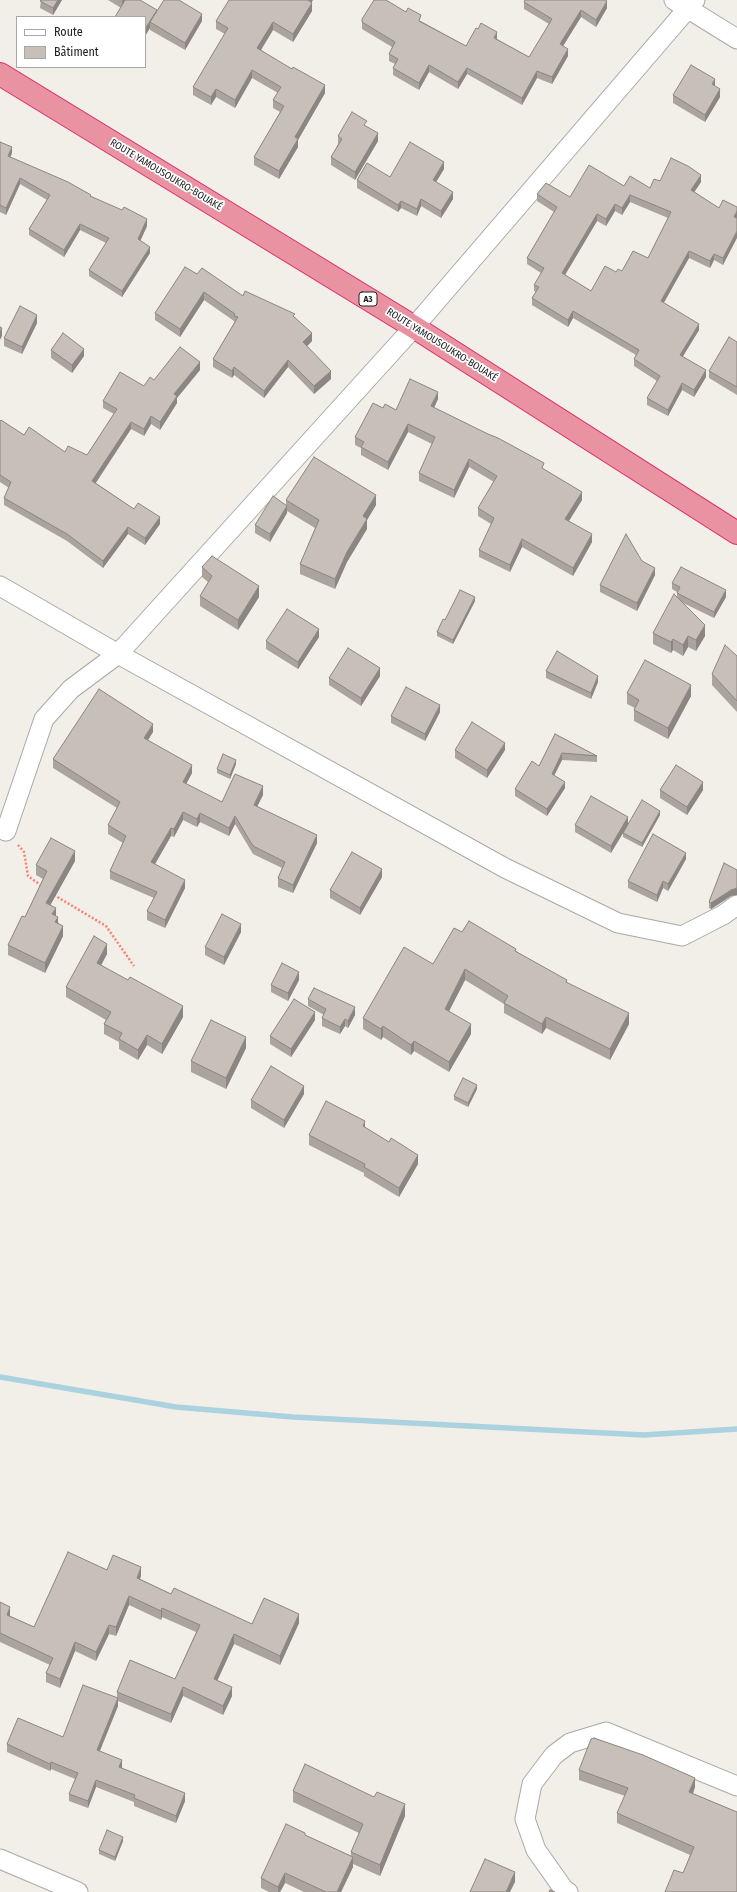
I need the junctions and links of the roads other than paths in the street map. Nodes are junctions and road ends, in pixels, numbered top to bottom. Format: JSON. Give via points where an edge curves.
{"nodes":[{"id":1,"x":686,"y":3,"type":"edge"},
{"id":2,"x":737,"y":39,"type":"edge"},
{"id":3,"x":0,"y":74,"type":"edge"},
{"id":4,"x":414,"y":327,"type":"junction"},
{"id":5,"x":735,"y":533,"type":"edge"},
{"id":6,"x":0,"y":586,"type":"edge"},
{"id":7,"x":118,"y":654,"type":"junction"},
{"id":8,"x":6,"y":831,"type":"road end"},
{"id":9,"x":737,"y":905,"type":"edge"},
{"id":10,"x":737,"y":1786,"type":"edge"},
{"id":11,"x":0,"y":1859,"type":"edge"},
{"id":12,"x":78,"y":1892,"type":"edge"},
{"id":13,"x":568,"y":1892,"type":"edge"}],
"edges":[{"from":1,"to":2,"type":"street"},
{"from":1,"to":4,"type":"street"},
{"from":3,"to":4,"type":"highway","name":"ROUTE YAMOUSOUKRO-BOUAKÉ","number":"A3"},
{"from":4,"to":5,"type":"highway","name":"ROUTE YAMOUSOUKRO-BOUAKÉ","number":"A3"},
{"from":4,"to":7,"type":"street"},
{"from":6,"to":7,"type":"street"},
{"from":7,"to":8,"type":"street","via":[[71,690],[44,719]]},
{"from":7,"to":9,"type":"street","via":[[505,868],[618,923],[682,936]]},
{"from":10,"to":13,"type":"street","via":[[606,1732],[570,1743],[554,1755],[532,1784],[525,1819],[536,1850]]},
{"from":11,"to":12,"type":"street"}]}
